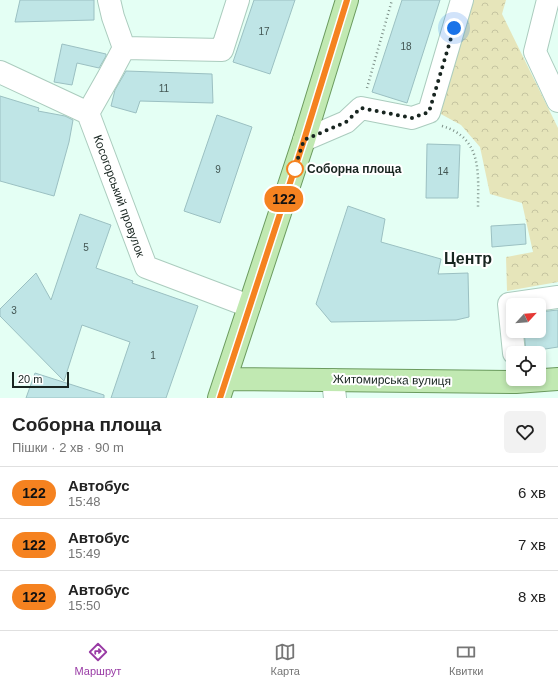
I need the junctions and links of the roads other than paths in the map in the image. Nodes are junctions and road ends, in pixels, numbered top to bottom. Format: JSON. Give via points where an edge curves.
{"nodes":[{"id":1,"x":110,"y":0,"type":"edge"},
{"id":2,"x":238,"y":0,"type":"edge"},
{"id":3,"x":347,"y":0,"type":"edge"},
{"id":4,"x":462,"y":0,"type":"edge"},
{"id":5,"x":548,"y":0,"type":"edge"},
{"id":6,"x":124,"y":48,"type":"junction"},
{"id":7,"x":0,"y":72,"type":"edge"},
{"id":8,"x":558,"y":101,"type":"edge"},
{"id":9,"x":88,"y":113,"type":"junction"},
{"id":10,"x":304,"y":140,"type":"junction"},
{"id":11,"x":558,"y":297,"type":"edge"},
{"id":12,"x":249,"y":306,"type":"junction"},
{"id":13,"x":513,"y":346,"type":"edge"},
{"id":14,"x":546,"y":379,"type":"edge"},
{"id":15,"x":558,"y":379,"type":"edge"},
{"id":16,"x":506,"y":380,"type":"edge"},
{"id":17,"x":223,"y":388,"type":"edge"},
{"id":18,"x":334,"y":389,"type":"edge"}],
"edges":[{"from":1,"to":6,"type":"street"},
{"from":2,"to":6,"type":"street","via":[[222,50]]},
{"from":3,"to":10,"type":"main road"},
{"from":4,"to":10,"type":"street","via":[[429,112],[412,118],[361,108],[346,122]]},
{"from":5,"to":8,"type":"street","via":[[535,52]]},
{"from":6,"to":9,"type":"street"},
{"from":7,"to":9,"type":"street"},
{"from":9,"to":12,"type":"street","name":"Косогорський провулок","via":[[146,267]]},
{"from":10,"to":12,"type":"main road"},
{"from":11,"to":13,"type":"street","via":[[509,304]]},
{"from":12,"to":17,"type":"main road"},
{"from":14,"to":15,"type":"main road","name":"Житомирська вулиця"},
{"from":16,"to":18,"type":"main road","name":"Житомирська вулиця"},
{"from":17,"to":18,"type":"main road","name":"Житомирська вулиця"}]}
